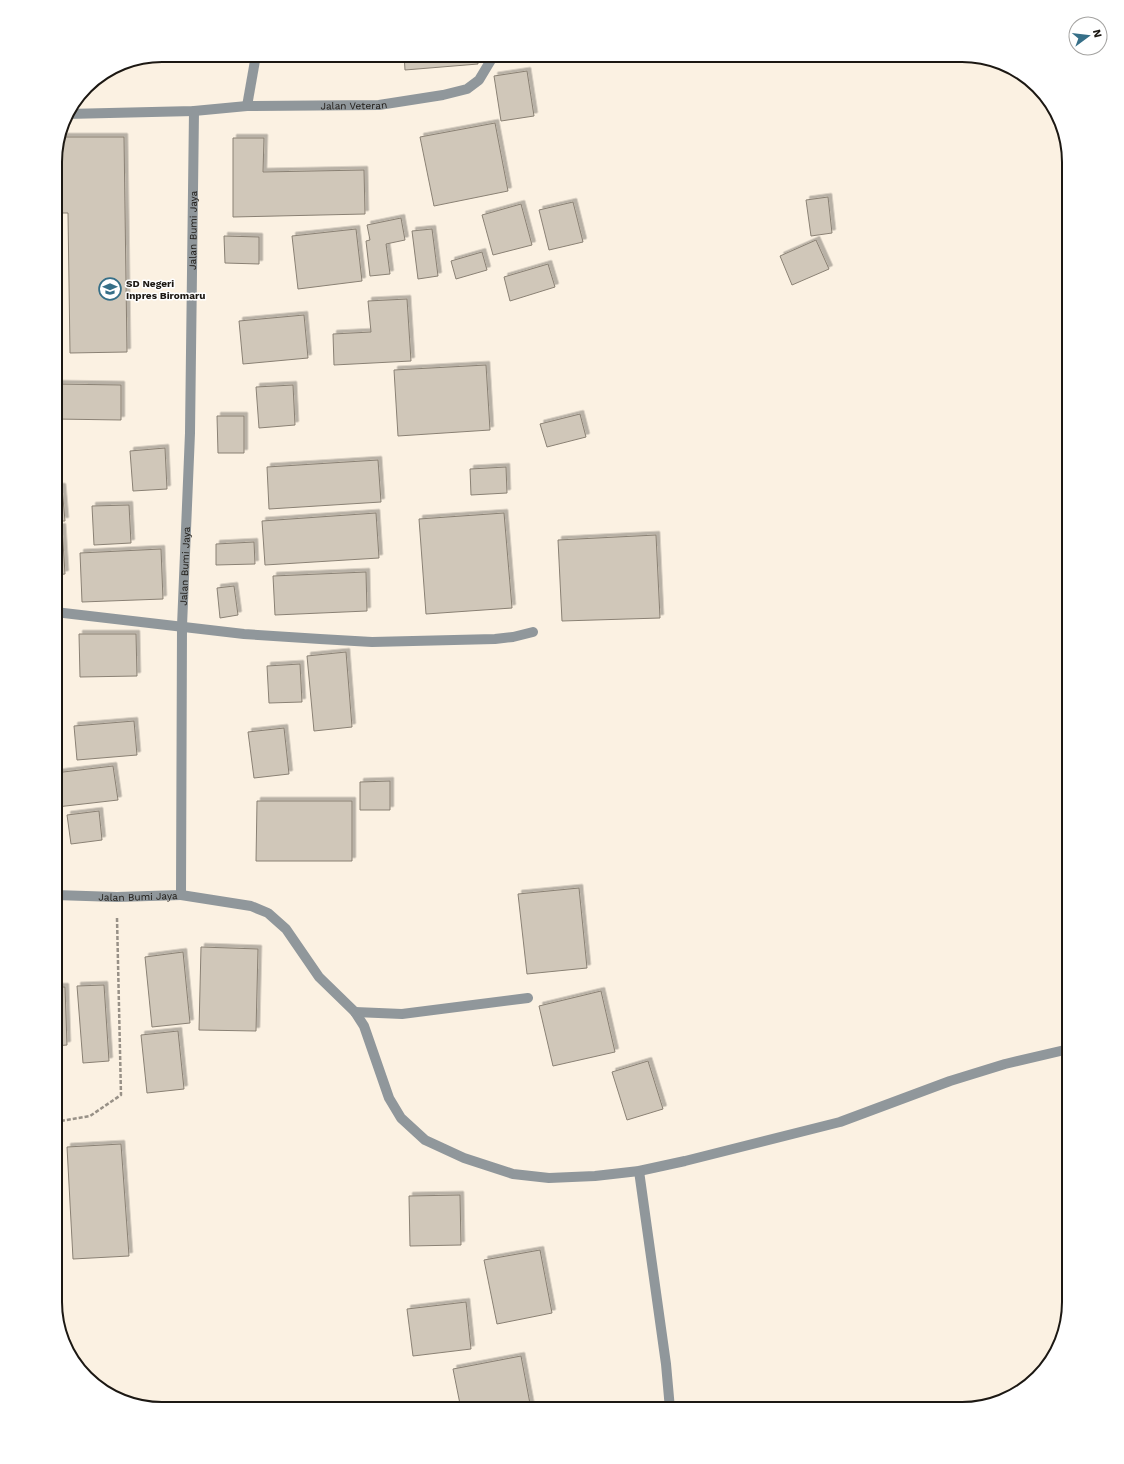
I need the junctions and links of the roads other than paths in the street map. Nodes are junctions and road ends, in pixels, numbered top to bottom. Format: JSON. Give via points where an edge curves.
{"nodes":[{"id":1,"x":255,"y":62,"type":"edge"},
{"id":2,"x":492,"y":62,"type":"edge"},
{"id":3,"x":247,"y":106,"type":"junction"},
{"id":4,"x":194,"y":111,"type":"junction"},
{"id":5,"x":74,"y":114,"type":"edge"},
{"id":6,"x":62,"y":613,"type":"edge"},
{"id":7,"x":182,"y":626,"type":"junction"},
{"id":8,"x":533,"y":632,"type":"dead end"},
{"id":9,"x":62,"y":895,"type":"edge"},
{"id":10,"x":181,"y":896,"type":"junction"},
{"id":11,"x":528,"y":998,"type":"dead end"},
{"id":12,"x":355,"y":1012,"type":"junction"},
{"id":13,"x":1062,"y":1051,"type":"edge"},
{"id":14,"x":639,"y":1171,"type":"junction"},
{"id":15,"x":669,"y":1402,"type":"edge"}],
"edges":[{"from":1,"to":3,"type":"street"},
{"from":2,"to":3,"type":"street","name":"Jalan Veteran","via":[[479,80],[467,89],[443,95],[380,105]]},
{"from":3,"to":4,"type":"street","name":"Jalan Veteran"},
{"from":4,"to":5,"type":"street","name":"Jalan Veteran"},
{"from":4,"to":7,"type":"street","name":"Jalan Bumi Jaya","via":[[190,433]]},
{"from":6,"to":7,"type":"street"},
{"from":7,"to":8,"type":"street","via":[[244,634],[372,642],[494,639]]},
{"from":7,"to":10,"type":"street","name":"Jalan Bumi Jaya"},
{"from":9,"to":10,"type":"street","name":"Jalan Bumi Jaya"},
{"from":10,"to":12,"type":"street","via":[[251,906],[268,913],[286,929],[319,977]]},
{"from":11,"to":12,"type":"street","via":[[402,1014]]},
{"from":12,"to":14,"type":"street","via":[[364,1026],[389,1098],[401,1118],[425,1140],[464,1158],[513,1174],[549,1178]]},
{"from":13,"to":14,"type":"street","via":[[1005,1064],[950,1081],[840,1122]]},
{"from":14,"to":15,"type":"street"}]}
